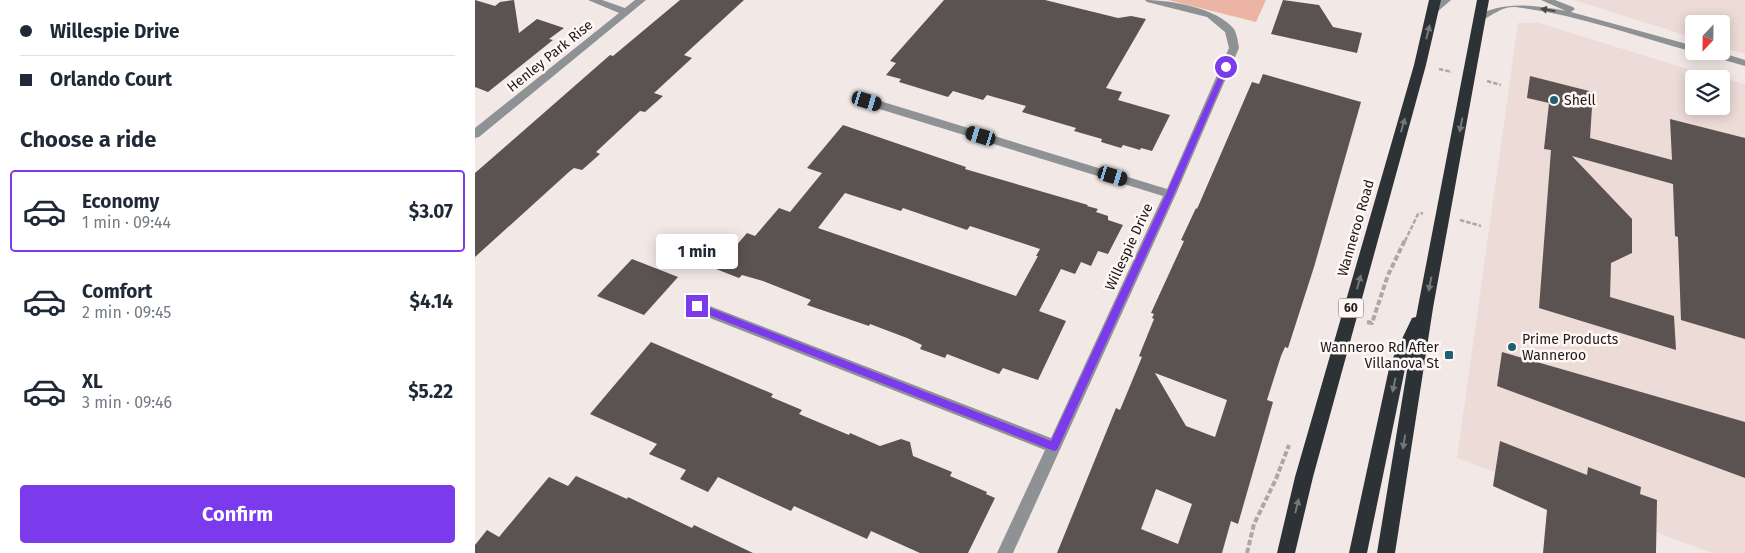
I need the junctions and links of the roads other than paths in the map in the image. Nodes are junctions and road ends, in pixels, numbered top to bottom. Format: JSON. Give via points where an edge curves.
{"nodes":[{"id":1,"x":593,"y":0,"type":"edge"},
{"id":2,"x":641,"y":0,"type":"edge"},
{"id":3,"x":1150,"y":0,"type":"edge"},
{"id":4,"x":1446,"y":0,"type":"edge"},
{"id":5,"x":1483,"y":0,"type":"edge"},
{"id":6,"x":1546,"y":0,"type":"edge"},
{"id":7,"x":1434,"y":5,"type":"edge"},
{"id":8,"x":627,"y":12,"type":"junction"},
{"id":9,"x":1583,"y":16,"type":"junction"},
{"id":10,"x":1480,"y":18,"type":"junction"},
{"id":11,"x":1685,"y":46,"type":"edge"},
{"id":12,"x":1730,"y":59,"type":"edge"},
{"id":13,"x":1745,"y":63,"type":"edge"},
{"id":14,"x":867,"y":101,"type":"dead end"},
{"id":15,"x":475,"y":134,"type":"edge"},
{"id":16,"x":1170,"y":194,"type":"junction"},
{"id":17,"x":697,"y":306,"type":"dead end"},
{"id":18,"x":1425,"y":308,"type":"junction"},
{"id":19,"x":1054,"y":446,"type":"junction"},
{"id":20,"x":1005,"y":553,"type":"edge"},
{"id":21,"x":1286,"y":553,"type":"edge"},
{"id":22,"x":1358,"y":553,"type":"edge"},
{"id":23,"x":1386,"y":553,"type":"edge"}],
"edges":[{"from":1,"to":8,"type":"street"},
{"from":2,"to":8,"type":"street","name":"Henley Park Rise"},
{"from":3,"to":16,"type":"street","name":"Willespie Drive","via":[[1209,15],[1230,30],[1234,48]]},
{"from":4,"to":7,"type":"street"},
{"from":5,"to":10,"type":"highway"},
{"from":6,"to":9,"type":"street"},
{"from":21,"to":7,"type":"highway","name":"Wanneroo Road","number":"60","one_way":true},
{"from":8,"to":15,"type":"street","name":"Henley Park Rise"},
{"from":9,"to":10,"type":"street","one_way":true,"via":[[1513,4],[1496,7]]},
{"from":9,"to":11,"type":"street"},
{"from":10,"to":18,"type":"highway","one_way":true},
{"from":12,"to":13,"type":"street"},
{"from":14,"to":16,"type":"street"},
{"from":16,"to":19,"type":"street","name":"Willespie Drive"},
{"from":17,"to":19,"type":"street"},
{"from":18,"to":22,"type":"highway","one_way":true,"via":[[1398,364]]},
{"from":18,"to":23,"type":"highway","one_way":true},
{"from":19,"to":20,"type":"street","name":"Willespie Drive"}]}
